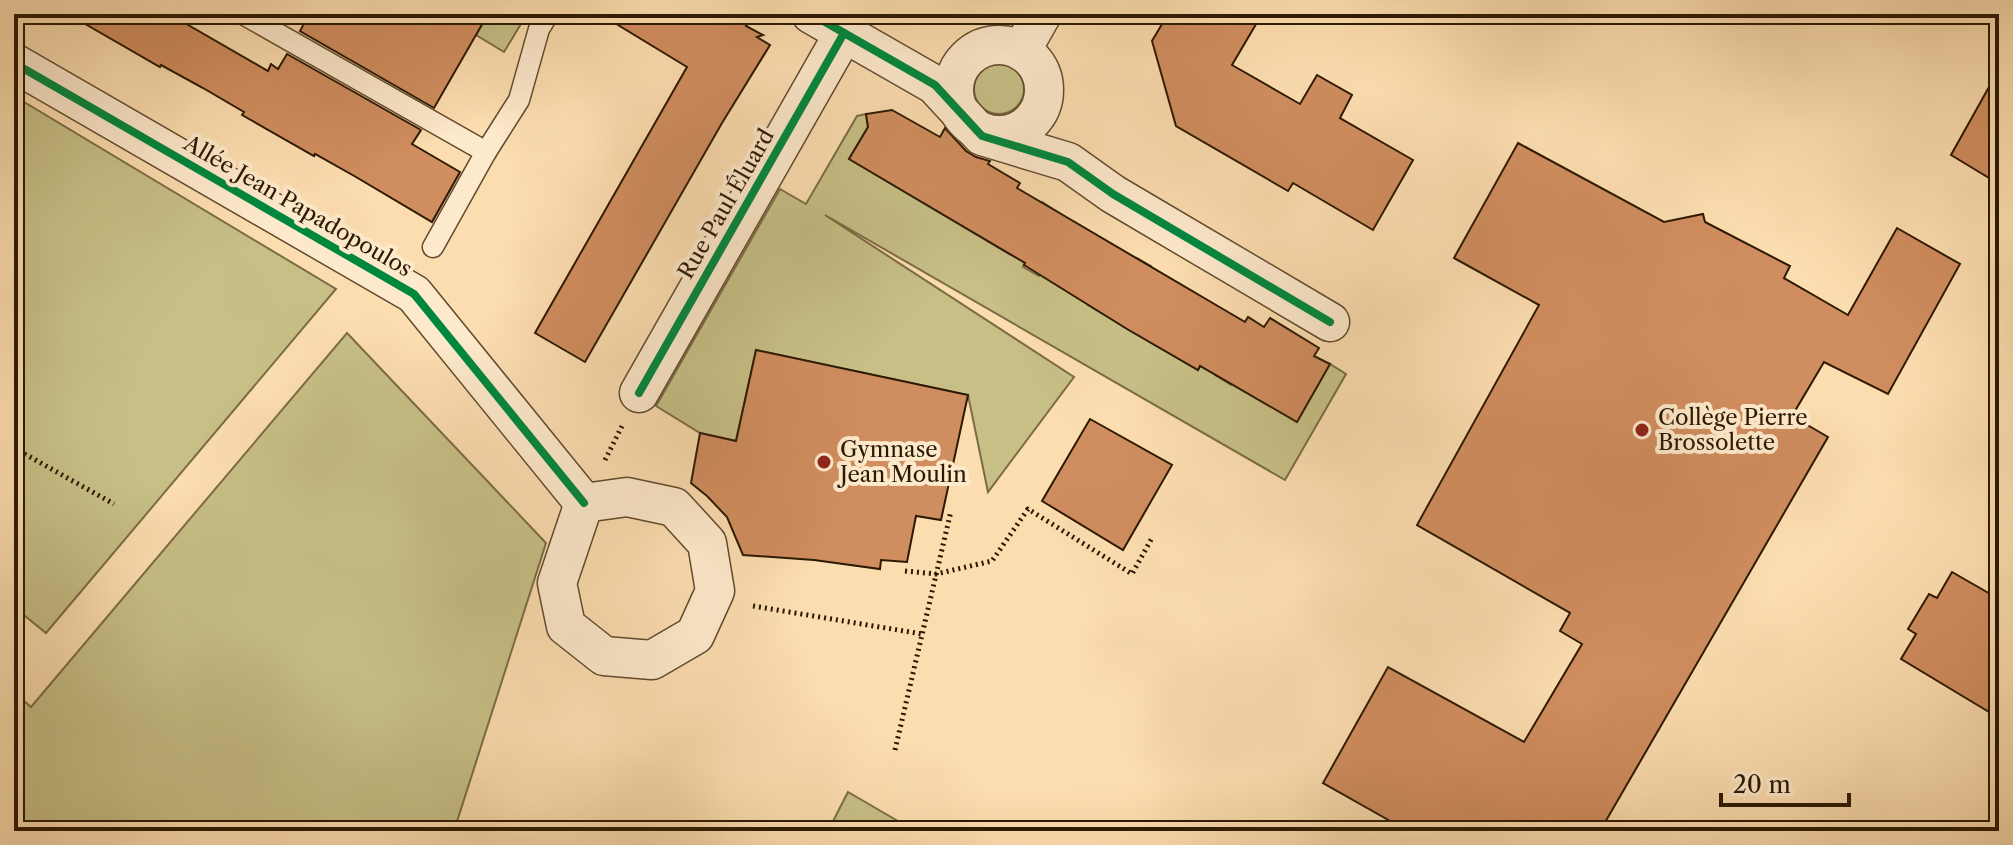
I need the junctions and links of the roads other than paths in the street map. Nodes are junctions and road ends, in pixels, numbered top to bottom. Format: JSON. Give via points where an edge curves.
{"nodes":[{"id":1,"x":243,"y":14,"type":"edge"},
{"id":2,"x":548,"y":14,"type":"edge"},
{"id":3,"x":811,"y":14,"type":"edge"},
{"id":4,"x":1042,"y":14,"type":"edge"},
{"id":5,"x":844,"y":33,"type":"junction"},
{"id":6,"x":1021,"y":51,"type":"junction"},
{"id":7,"x":14,"y":63,"type":"edge"},
{"id":8,"x":1041,"y":108,"type":"junction"},
{"id":9,"x":967,"y":123,"type":"junction"},
{"id":10,"x":486,"y":152,"type":"junction"},
{"id":11,"x":1068,"y":162,"type":"junction"},
{"id":12,"x":433,"y":247,"type":"dead end"},
{"id":13,"x":1330,"y":322,"type":"dead end"},
{"id":14,"x":639,"y":393,"type":"road end"},
{"id":15,"x":584,"y":503,"type":"junction"}],
"edges":[{"from":1,"to":10,"type":"lane"},
{"from":2,"to":10,"type":"lane","via":[[519,100]]},
{"from":3,"to":5,"type":"street"},
{"from":4,"to":6,"type":"street"},
{"from":5,"to":9,"type":"street","via":[[935,85]]},
{"from":5,"to":14,"type":"street","name":"Rue Paul Éluard"},
{"from":6,"to":8,"type":"street","via":[[1041,72]]},
{"from":6,"to":9,"type":"street","via":[[999,45],[967,58],[954,91]]},
{"from":7,"to":15,"type":"street","name":"Allée Jean Papadopoulos","via":[[414,294]]},
{"from":8,"to":9,"type":"street","via":[[1017,133],[982,133]]},
{"from":8,"to":11,"type":"street"},
{"from":9,"to":11,"type":"street","via":[[982,136]]},
{"from":10,"to":12,"type":"lane"},
{"from":11,"to":13,"type":"street"},
{"from":15,"to":15,"type":"street","via":[[557,583],[566,626],[604,656],[652,660],[695,635],[715,591],[707,543],[674,507],[627,497]]}]}
